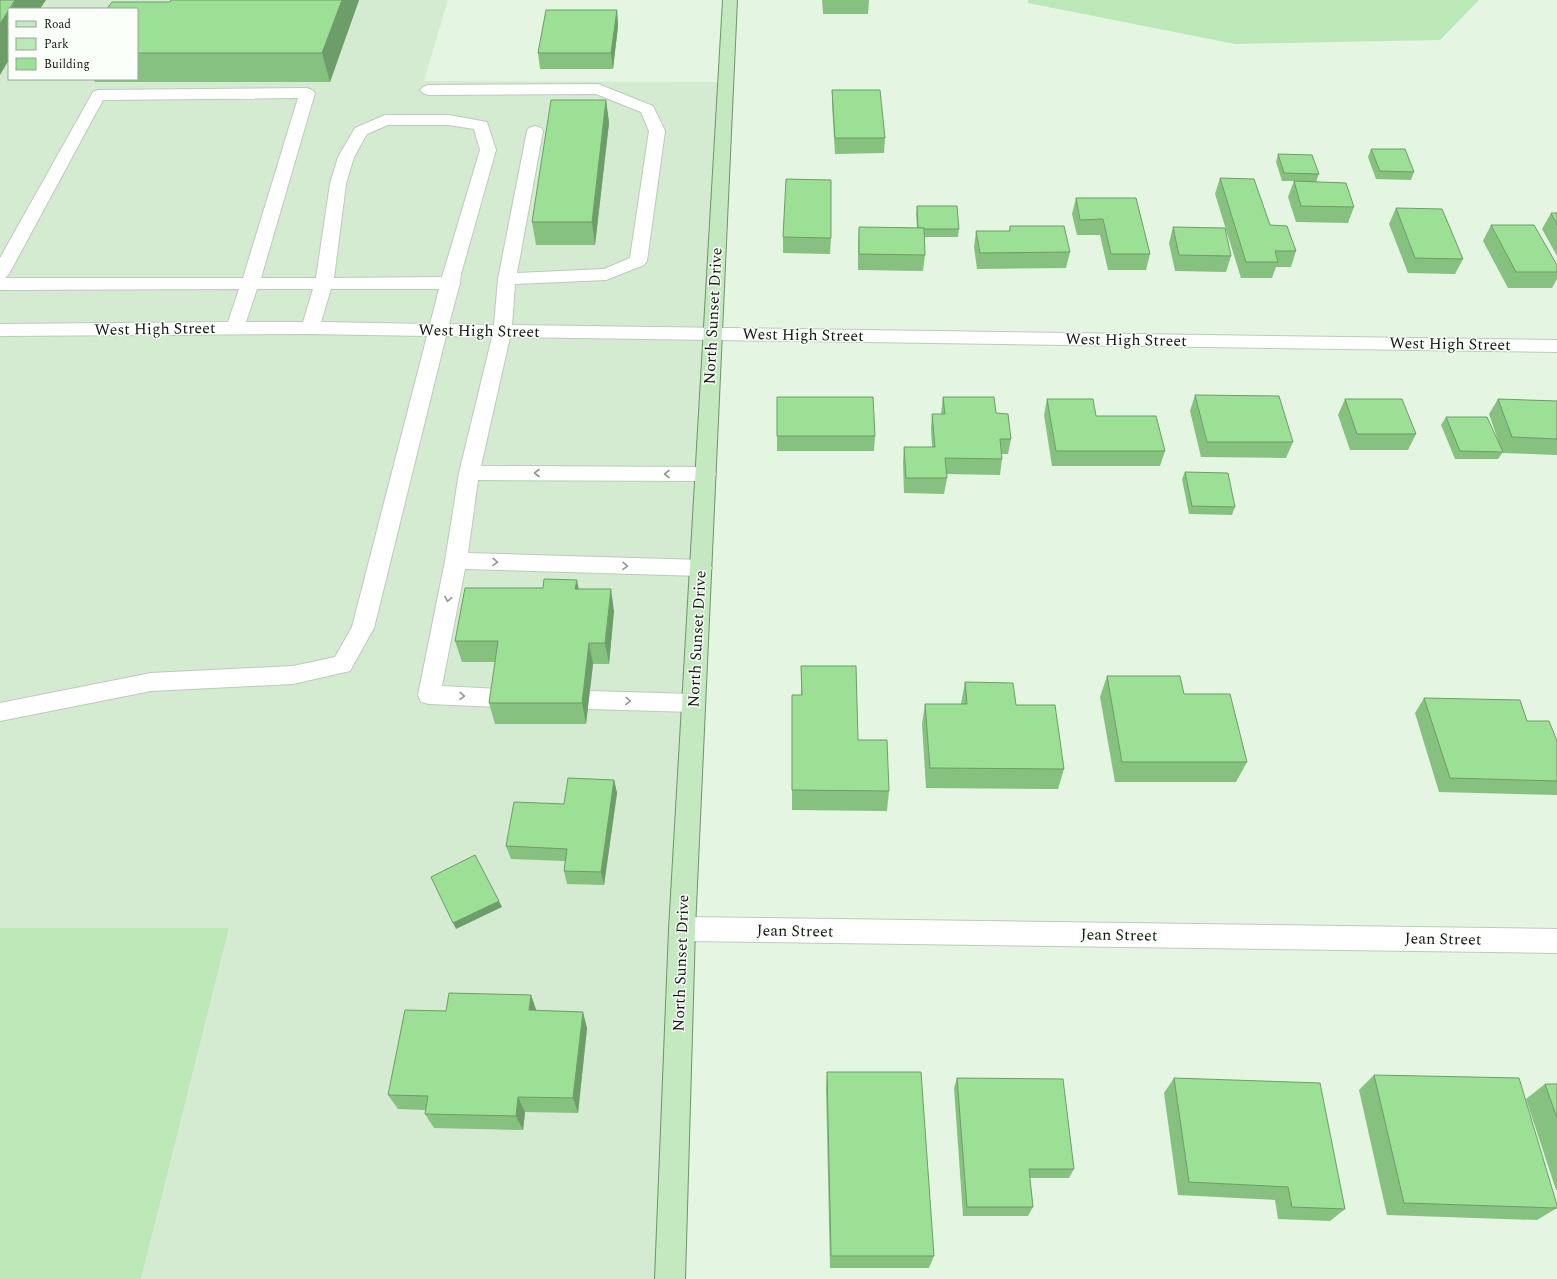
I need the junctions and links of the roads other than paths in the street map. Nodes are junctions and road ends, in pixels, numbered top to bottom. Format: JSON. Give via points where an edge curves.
{"nodes":[{"id":1,"x":730,"y":0,"type":"edge"},
{"id":2,"x":428,"y":90,"type":"dead end"},
{"id":3,"x":535,"y":131,"type":"dead end"},
{"id":4,"x":0,"y":274,"type":"edge"},
{"id":5,"x":507,"y":279,"type":"junction"},
{"id":6,"x":324,"y":283,"type":"junction"},
{"id":7,"x":451,"y":283,"type":"junction"},
{"id":8,"x":0,"y":284,"type":"edge"},
{"id":9,"x":250,"y":284,"type":"junction"},
{"id":10,"x":235,"y":328,"type":"junction"},
{"id":11,"x":310,"y":328,"type":"junction"},
{"id":12,"x":0,"y":330,"type":"edge"},
{"id":13,"x":439,"y":330,"type":"junction"},
{"id":14,"x":502,"y":331,"type":"junction"},
{"id":15,"x":712,"y":334,"type":"junction"},
{"id":16,"x":1557,"y":346,"type":"edge"},
{"id":17,"x":469,"y":473,"type":"junction"},
{"id":18,"x":706,"y":474,"type":"junction"},
{"id":19,"x":456,"y":561,"type":"junction"},
{"id":20,"x":701,"y":568,"type":"junction"},
{"id":21,"x":499,"y":698,"type":"edge"},
{"id":22,"x":589,"y":700,"type":"dead end"},
{"id":23,"x":694,"y":703,"type":"junction"},
{"id":24,"x":0,"y":712,"type":"edge"},
{"id":25,"x":682,"y":929,"type":"junction"},
{"id":26,"x":1557,"y":941,"type":"edge"},
{"id":27,"x":670,"y":1279,"type":"edge"}],
"edges":[{"from":1,"to":15,"type":"main road","name":"North Sunset Drive"},
{"from":2,"to":5,"type":"street","via":[[598,89],[647,109],[657,131],[638,261],[606,274]]},
{"from":3,"to":5,"type":"street"},
{"from":4,"to":9,"type":"street","via":[[98,95],[307,94]]},
{"from":5,"to":14,"type":"street"},
{"from":6,"to":7,"type":"street"},
{"from":6,"to":7,"type":"street","via":[[338,184],[346,157],[360,131],[385,120],[449,120],[481,125],[488,150]]},
{"from":6,"to":9,"type":"street"},
{"from":6,"to":11,"type":"street"},
{"from":7,"to":13,"type":"street"},
{"from":8,"to":9,"type":"street"},
{"from":9,"to":10,"type":"street"},
{"from":10,"to":11,"type":"street","name":"West High Street"},
{"from":10,"to":12,"type":"street","name":"West High Street"},
{"from":11,"to":13,"type":"street","name":"West High Street"},
{"from":13,"to":14,"type":"street","name":"West High Street"},
{"from":13,"to":24,"type":"street","via":[[363,628],[342,665],[293,675],[151,682]]},
{"from":14,"to":15,"type":"street","name":"West High Street"},
{"from":14,"to":17,"type":"street"},
{"from":15,"to":16,"type":"street","name":"West High Street"},
{"from":15,"to":18,"type":"main road","name":"North Sunset Drive"},
{"from":18,"to":17,"type":"street","one_way":true},
{"from":17,"to":19,"type":"street"},
{"from":18,"to":20,"type":"main road","name":"North Sunset Drive"},
{"from":19,"to":20,"type":"street","one_way":true},
{"from":19,"to":21,"type":"street","one_way":true,"via":[[429,695]]},
{"from":20,"to":23,"type":"main road","name":"North Sunset Drive"},
{"from":22,"to":23,"type":"street","one_way":true},
{"from":23,"to":25,"type":"main road","name":"North Sunset Drive"},
{"from":25,"to":26,"type":"street","name":"Jean Street"},
{"from":25,"to":27,"type":"main road","name":"North Sunset Drive"}]}
